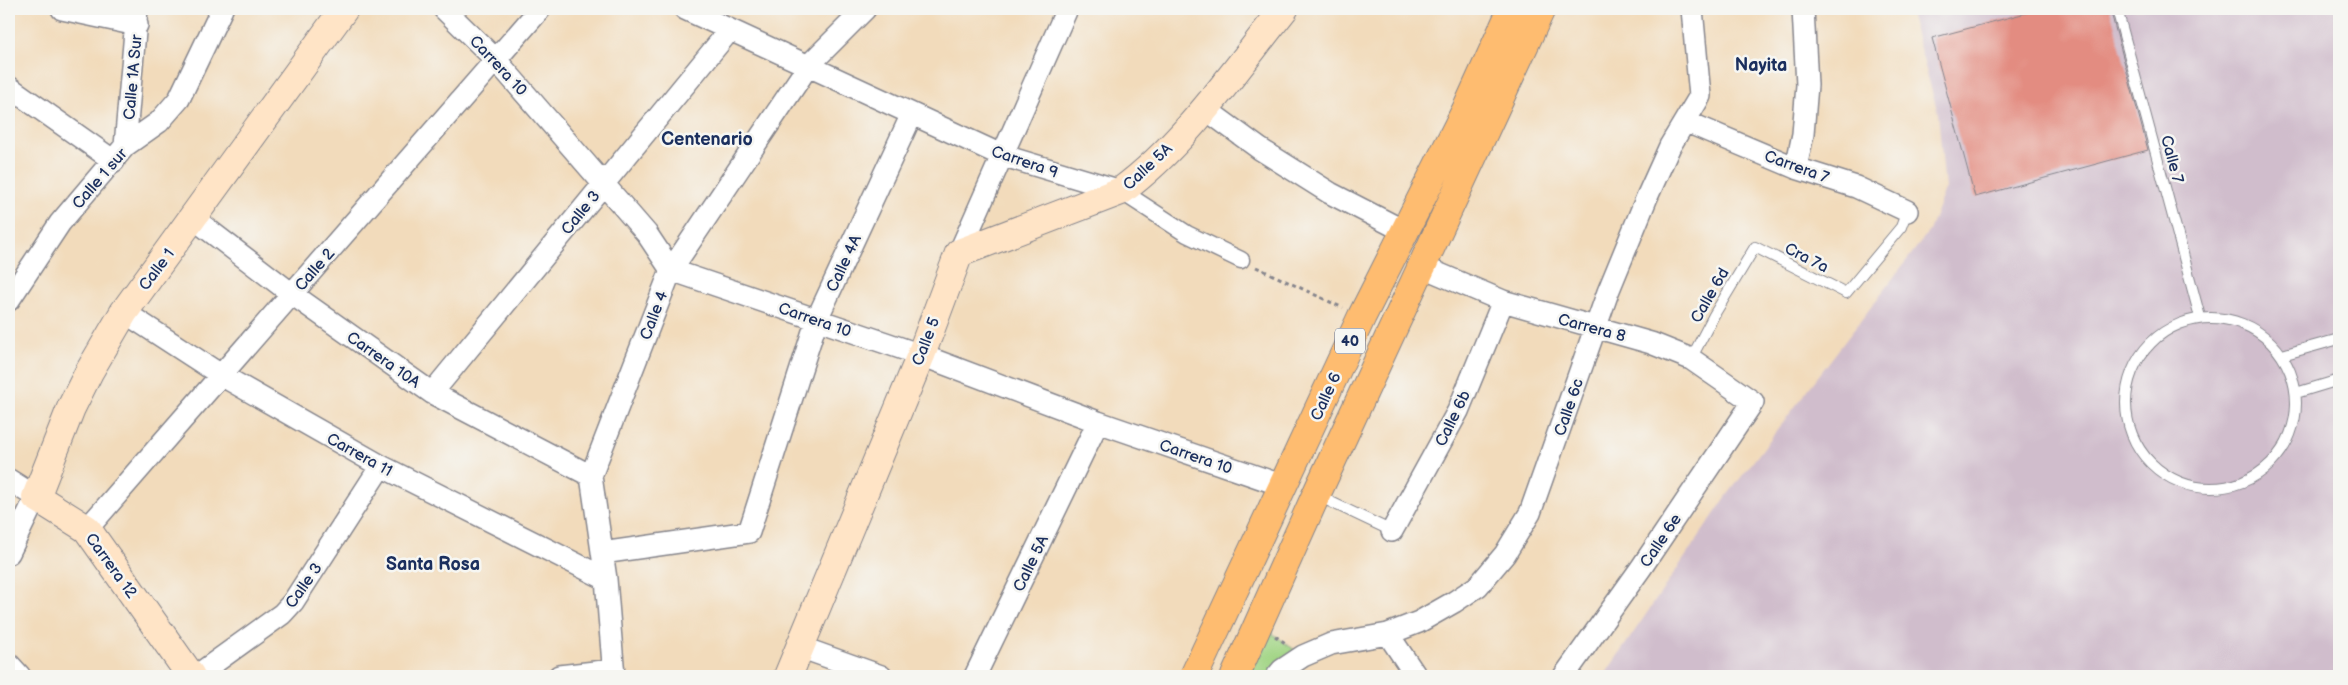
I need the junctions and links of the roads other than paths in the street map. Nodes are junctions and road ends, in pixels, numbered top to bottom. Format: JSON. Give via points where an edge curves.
{"nodes":[{"id":1,"x":62,"y":9,"type":"edge"},
{"id":2,"x":222,"y":9,"type":"edge"},
{"id":3,"x":344,"y":9,"type":"edge"},
{"id":4,"x":444,"y":9,"type":"edge"},
{"id":5,"x":540,"y":9,"type":"edge"},
{"id":6,"x":685,"y":9,"type":"edge"},
{"id":7,"x":865,"y":9,"type":"edge"},
{"id":8,"x":1067,"y":9,"type":"edge"},
{"id":9,"x":1284,"y":9,"type":"edge"},
{"id":10,"x":1512,"y":9,"type":"edge"},
{"id":11,"x":1542,"y":9,"type":"edge"},
{"id":12,"x":1692,"y":9,"type":"edge"},
{"id":13,"x":1803,"y":9,"type":"edge"},
{"id":14,"x":2117,"y":9,"type":"edge"},
{"id":15,"x":137,"y":17,"type":"edge"},
{"id":16,"x":728,"y":31,"type":"junction"},
{"id":17,"x":496,"y":60,"type":"junction"},
{"id":18,"x":808,"y":66,"type":"junction"},
{"id":19,"x":9,"y":88,"type":"edge"},
{"id":20,"x":1204,"y":108,"type":"junction"},
{"id":21,"x":912,"y":114,"type":"junction"},
{"id":22,"x":1686,"y":122,"type":"junction"},
{"id":23,"x":120,"y":153,"type":"junction"},
{"id":24,"x":1001,"y":155,"type":"junction"},
{"id":25,"x":1796,"y":168,"type":"junction"},
{"id":26,"x":604,"y":184,"type":"junction"},
{"id":27,"x":1121,"y":191,"type":"junction"},
{"id":28,"x":1907,"y":211,"type":"joint"},
{"id":29,"x":193,"y":218,"type":"junction"},
{"id":30,"x":1404,"y":231,"type":"junction"},
{"id":31,"x":1755,"y":247,"type":"joint"},
{"id":32,"x":959,"y":253,"type":"junction"},
{"id":33,"x":1241,"y":260,"type":"road end"},
{"id":34,"x":1423,"y":267,"type":"junction"},
{"id":35,"x":671,"y":270,"type":"junction"},
{"id":36,"x":292,"y":294,"type":"junction"},
{"id":37,"x":9,"y":300,"type":"edge"},
{"id":38,"x":1503,"y":301,"type":"junction"},
{"id":39,"x":124,"y":312,"type":"junction"},
{"id":40,"x":2200,"y":317,"type":"junction"},
{"id":41,"x":817,"y":319,"type":"junction"},
{"id":42,"x":1595,"y":328,"type":"junction"},
{"id":43,"x":2339,"y":339,"type":"edge"},
{"id":44,"x":921,"y":354,"type":"junction"},
{"id":45,"x":2282,"y":355,"type":"junction"},
{"id":46,"x":1691,"y":359,"type":"junction"},
{"id":47,"x":221,"y":375,"type":"junction"},
{"id":48,"x":2339,"y":380,"type":"edge"},
{"id":49,"x":2296,"y":393,"type":"junction"},
{"id":50,"x":432,"y":394,"type":"junction"},
{"id":51,"x":1753,"y":402,"type":"joint"},
{"id":52,"x":1098,"y":422,"type":"junction"},
{"id":53,"x":381,"y":466,"type":"junction"},
{"id":54,"x":591,"y":476,"type":"junction"},
{"id":55,"x":9,"y":480,"type":"edge"},
{"id":56,"x":1284,"y":486,"type":"junction"},
{"id":57,"x":1316,"y":495,"type":"junction"},
{"id":58,"x":36,"y":497,"type":"junction"},
{"id":59,"x":87,"y":529,"type":"junction"},
{"id":60,"x":1392,"y":531,"type":"joint"},
{"id":61,"x":9,"y":553,"type":"edge"},
{"id":62,"x":602,"y":553,"type":"junction"},
{"id":63,"x":606,"y":579,"type":"junction"},
{"id":64,"x":1388,"y":634,"type":"junction"},
{"id":65,"x":800,"y":647,"type":"junction"},
{"id":66,"x":9,"y":664,"type":"edge"},
{"id":67,"x":614,"y":673,"type":"edge"},
{"id":68,"x":20,"y":676,"type":"edge"},
{"id":69,"x":191,"y":676,"type":"edge"},
{"id":70,"x":196,"y":676,"type":"edge"},
{"id":71,"x":559,"y":676,"type":"edge"},
{"id":72,"x":788,"y":676,"type":"edge"},
{"id":73,"x":881,"y":676,"type":"edge"},
{"id":74,"x":975,"y":676,"type":"edge"},
{"id":75,"x":1194,"y":676,"type":"edge"},
{"id":76,"x":1236,"y":676,"type":"edge"},
{"id":77,"x":1277,"y":676,"type":"edge"},
{"id":78,"x":1416,"y":676,"type":"edge"},
{"id":79,"x":1564,"y":676,"type":"edge"}],
"edges":[{"from":1,"to":15,"type":"street"},
{"from":2,"to":23,"type":"street","name":"Calle 1 sur","via":[[179,99],[159,122]]},
{"from":3,"to":29,"type":"main road","name":"Calle 1"},
{"from":4,"to":17,"type":"street","name":"Carrera 10"},
{"from":5,"to":17,"type":"street","name":"Calle 2"},
{"from":6,"to":16,"type":"street","name":"Carrera 9"},
{"from":7,"to":18,"type":"street","name":"Calle 4"},
{"from":8,"to":24,"type":"street","name":"Calle 5"},
{"from":9,"to":20,"type":"main road","name":"Calle 5A"},
{"from":10,"to":30,"type":"highway","name":"Calle 6","number":"40","via":[[1468,106]]},
{"from":11,"to":34,"type":"highway","name":"Calle 6","number":"40"},
{"from":12,"to":22,"type":"street","name":"Calle 6c","via":[[1700,96]]},
{"from":13,"to":25,"type":"street","via":[[1807,85]]},
{"from":14,"to":40,"type":"lane","name":"Calle 7"},
{"from":15,"to":23,"type":"street","name":"Calle 1A Sur"},
{"from":16,"to":18,"type":"street","name":"Carrera 9"},
{"from":16,"to":26,"type":"street","name":"Calle 3"},
{"from":17,"to":26,"type":"street","name":"Carrera 10"},
{"from":17,"to":36,"type":"street","name":"Calle 2"},
{"from":18,"to":21,"type":"street","name":"Carrera 9"},
{"from":18,"to":35,"type":"street","name":"Calle 4"},
{"from":19,"to":23,"type":"street"},
{"from":20,"to":27,"type":"main road","name":"Calle 5A","via":[[1158,160]]},
{"from":20,"to":30,"type":"street","via":[[1260,149],[1330,193]]},
{"from":21,"to":24,"type":"street","name":"Carrera 9"},
{"from":21,"to":41,"type":"street","name":"Calle 4A"},
{"from":22,"to":25,"type":"street","name":"Carrera 7"},
{"from":22,"to":42,"type":"street","name":"Calle 6c","via":[[1670,146],[1646,197]]},
{"from":23,"to":37,"type":"street","name":"Calle 1 sur","via":[[60,223]]},
{"from":24,"to":27,"type":"street","name":"Carrera 9"},
{"from":24,"to":32,"type":"street","name":"Calle 5"},
{"from":25,"to":28,"type":"street","name":"Carrera 7","via":[[1856,187]]},
{"from":26,"to":35,"type":"street","name":"Carrera 10","via":[[647,234]]},
{"from":26,"to":50,"type":"street","name":"Calle 3"},
{"from":27,"to":32,"type":"main road","name":"Calle 5A"},
{"from":27,"to":33,"type":"street","name":"Carrera 9","via":[[1187,234]]},
{"from":28,"to":31,"type":"lane","name":"Cra 7a","via":[[1901,227],[1846,293]]},
{"from":29,"to":36,"type":"street","name":"Carrera 10A"},
{"from":29,"to":39,"type":"main road","name":"Calle 1"},
{"from":30,"to":56,"type":"highway","name":"Calle 6","number":"40"},
{"from":31,"to":46,"type":"lane","name":"Calle 6d"},
{"from":32,"to":44,"type":"main road","name":"Calle 5"},
{"from":34,"to":38,"type":"street","name":"Carrera 8"},
{"from":34,"to":57,"type":"highway","name":"Calle 6","number":"40"},
{"from":35,"to":41,"type":"street","name":"Carrera 10"},
{"from":35,"to":54,"type":"street","name":"Calle 4"},
{"from":36,"to":47,"type":"street","name":"Calle 2"},
{"from":36,"to":50,"type":"street","name":"Carrera 10A"},
{"from":38,"to":42,"type":"street","name":"Carrera 8"},
{"from":38,"to":60,"type":"street","name":"Calle 6b","via":[[1458,411]]},
{"from":39,"to":47,"type":"street","name":"Carrera 11"},
{"from":39,"to":58,"type":"main road","name":"Calle 1","via":[[71,408]]},
{"from":40,"to":45,"type":"lane","via":[[2227,318],[2253,327]]},
{"from":40,"to":49,"type":"lane","via":[[2174,324],[2148,342],[2131,368],[2125,399],[2129,430],[2144,457],[2167,477],[2196,488],[2227,488],[2256,477],[2279,456],[2293,428]]},
{"from":41,"to":44,"type":"street","name":"Carrera 10"},
{"from":41,"to":62,"type":"street","name":"Calle 4A","via":[[749,532]]},
{"from":42,"to":46,"type":"street","name":"Carrera 8","via":[[1651,343]]},
{"from":42,"to":64,"type":"street","name":"Calle 6c","via":[[1530,513],[1505,554],[1478,586],[1418,622]]},
{"from":43,"to":45,"type":"lane"},
{"from":44,"to":52,"type":"street","name":"Carrera 10"},
{"from":44,"to":65,"type":"main road","name":"Calle 5"},
{"from":45,"to":49,"type":"lane","via":[[2290,368]]},
{"from":46,"to":51,"type":"street","name":"Carrera 8"},
{"from":47,"to":53,"type":"street","name":"Carrera 11"},
{"from":47,"to":59,"type":"street","name":"Calle 2"},
{"from":48,"to":49,"type":"lane"},
{"from":50,"to":54,"type":"street","name":"Carrera 10A"},
{"from":51,"to":79,"type":"street","name":"Calle 6e"},
{"from":52,"to":56,"type":"street","name":"Carrera 10"},
{"from":52,"to":74,"type":"street","name":"Calle 5A"},
{"from":53,"to":63,"type":"street","name":"Carrera 11"},
{"from":53,"to":70,"type":"street","name":"Calle 3","via":[[293,602],[282,614]]},
{"from":54,"to":62,"type":"street","name":"Calle 4"},
{"from":55,"to":58,"type":"street","name":"Carrera 12"},
{"from":56,"to":75,"type":"highway","name":"Calle 6","number":"40"},
{"from":57,"to":60,"type":"lane"},
{"from":57,"to":76,"type":"highway","name":"Calle 6","number":"40"},
{"from":58,"to":59,"type":"main road","name":"Carrera 12"},
{"from":58,"to":61,"type":"street","name":"Calle 1"},
{"from":59,"to":69,"type":"main road","name":"Carrera 12"},
{"from":62,"to":63,"type":"street","name":"Calle 4"},
{"from":63,"to":67,"type":"street","name":"Calle 4"},
{"from":64,"to":77,"type":"street","name":"Calle 6c","via":[[1331,644],[1303,656]]},
{"from":64,"to":78,"type":"street"},
{"from":65,"to":72,"type":"main road","name":"Calle 5"},
{"from":65,"to":73,"type":"street"},
{"from":66,"to":68,"type":"street"},
{"from":67,"to":71,"type":"street"}]}
